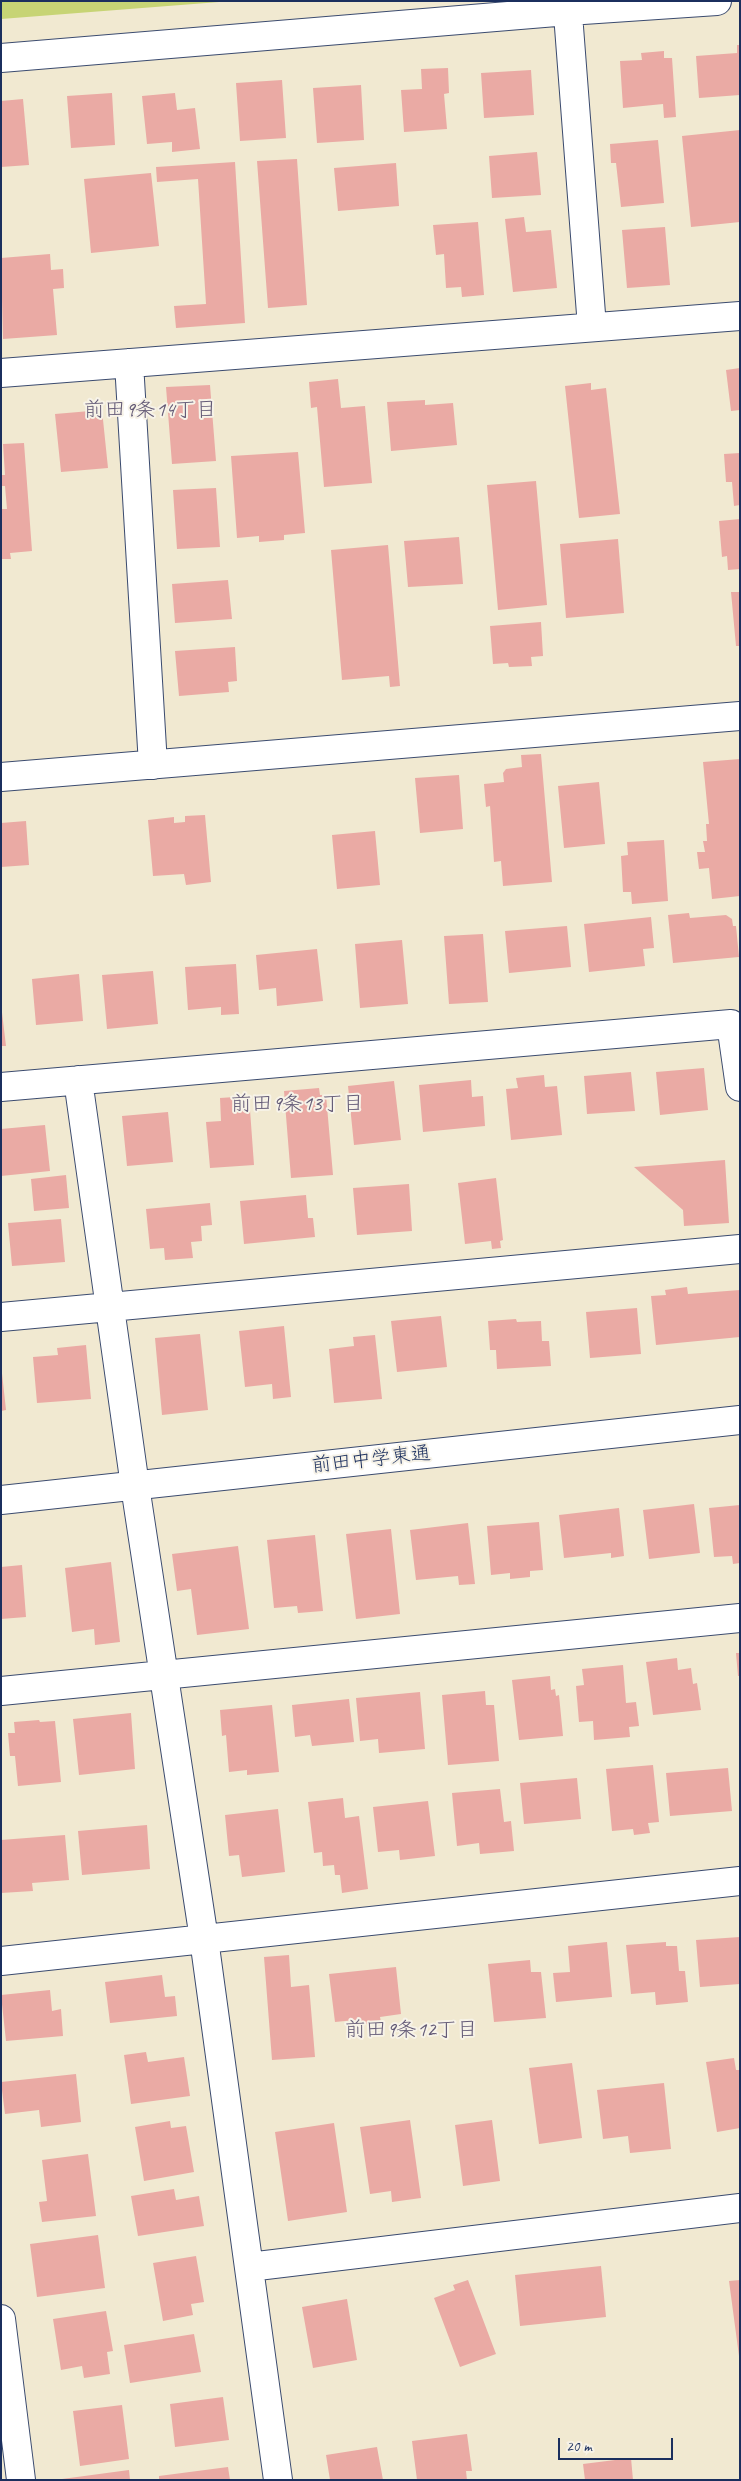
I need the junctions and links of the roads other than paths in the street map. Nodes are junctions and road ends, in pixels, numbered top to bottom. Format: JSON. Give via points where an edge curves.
{"nodes":[{"id":1,"x":717,"y":1,"type":"edge"},
{"id":2,"x":567,"y":6,"type":"edge"},
{"id":3,"x":1,"y":58,"type":"edge"},
{"id":4,"x":740,"y":316,"type":"edge"},
{"id":5,"x":592,"y":327,"type":"junction"},
{"id":6,"x":129,"y":363,"type":"junction"},
{"id":7,"x":1,"y":373,"type":"edge"},
{"id":8,"x":740,"y":716,"type":"edge"},
{"id":9,"x":153,"y":765,"type":"junction"},
{"id":10,"x":1,"y":777,"type":"edge"},
{"id":11,"x":78,"y":1080,"type":"junction"},
{"id":12,"x":740,"y":1086,"type":"edge"},
{"id":13,"x":1,"y":1087,"type":"edge"},
{"id":14,"x":740,"y":1249,"type":"edge"},
{"id":15,"x":110,"y":1308,"type":"junction"},
{"id":16,"x":1,"y":1317,"type":"edge"},
{"id":17,"x":740,"y":1420,"type":"edge"},
{"id":18,"x":135,"y":1486,"type":"junction"},
{"id":19,"x":1,"y":1500,"type":"edge"},
{"id":20,"x":740,"y":1618,"type":"edge"},
{"id":21,"x":163,"y":1674,"type":"junction"},
{"id":22,"x":1,"y":1691,"type":"edge"},
{"id":23,"x":740,"y":1881,"type":"edge"},
{"id":24,"x":204,"y":1939,"type":"junction"},
{"id":25,"x":1,"y":1961,"type":"edge"},
{"id":26,"x":740,"y":2208,"type":"edge"},
{"id":27,"x":248,"y":2267,"type":"junction"},
{"id":28,"x":1,"y":2319,"type":"edge"},
{"id":29,"x":22,"y":2480,"type":"edge"},
{"id":30,"x":278,"y":2480,"type":"edge"}],
"edges":[{"from":1,"to":2,"type":"street"},
{"from":2,"to":3,"type":"street"},
{"from":2,"to":5,"type":"street"},
{"from":4,"to":5,"type":"street"},
{"from":5,"to":6,"type":"street"},
{"from":6,"to":7,"type":"street"},
{"from":6,"to":9,"type":"street"},
{"from":8,"to":9,"type":"street"},
{"from":9,"to":10,"type":"street"},
{"from":11,"to":12,"type":"street","via":[[731,1024]]},
{"from":11,"to":13,"type":"street"},
{"from":11,"to":15,"type":"street"},
{"from":14,"to":15,"type":"street"},
{"from":15,"to":16,"type":"street"},
{"from":15,"to":18,"type":"street"},
{"from":17,"to":18,"type":"street","name":"前田中学東通"},
{"from":18,"to":19,"type":"street","name":"前田中学東通"},
{"from":18,"to":21,"type":"street"},
{"from":20,"to":21,"type":"street"},
{"from":21,"to":22,"type":"street"},
{"from":21,"to":24,"type":"street"},
{"from":23,"to":24,"type":"street"},
{"from":24,"to":25,"type":"street"},
{"from":24,"to":27,"type":"street"},
{"from":26,"to":27,"type":"street"},
{"from":27,"to":30,"type":"street"},
{"from":28,"to":29,"type":"street"}]}
